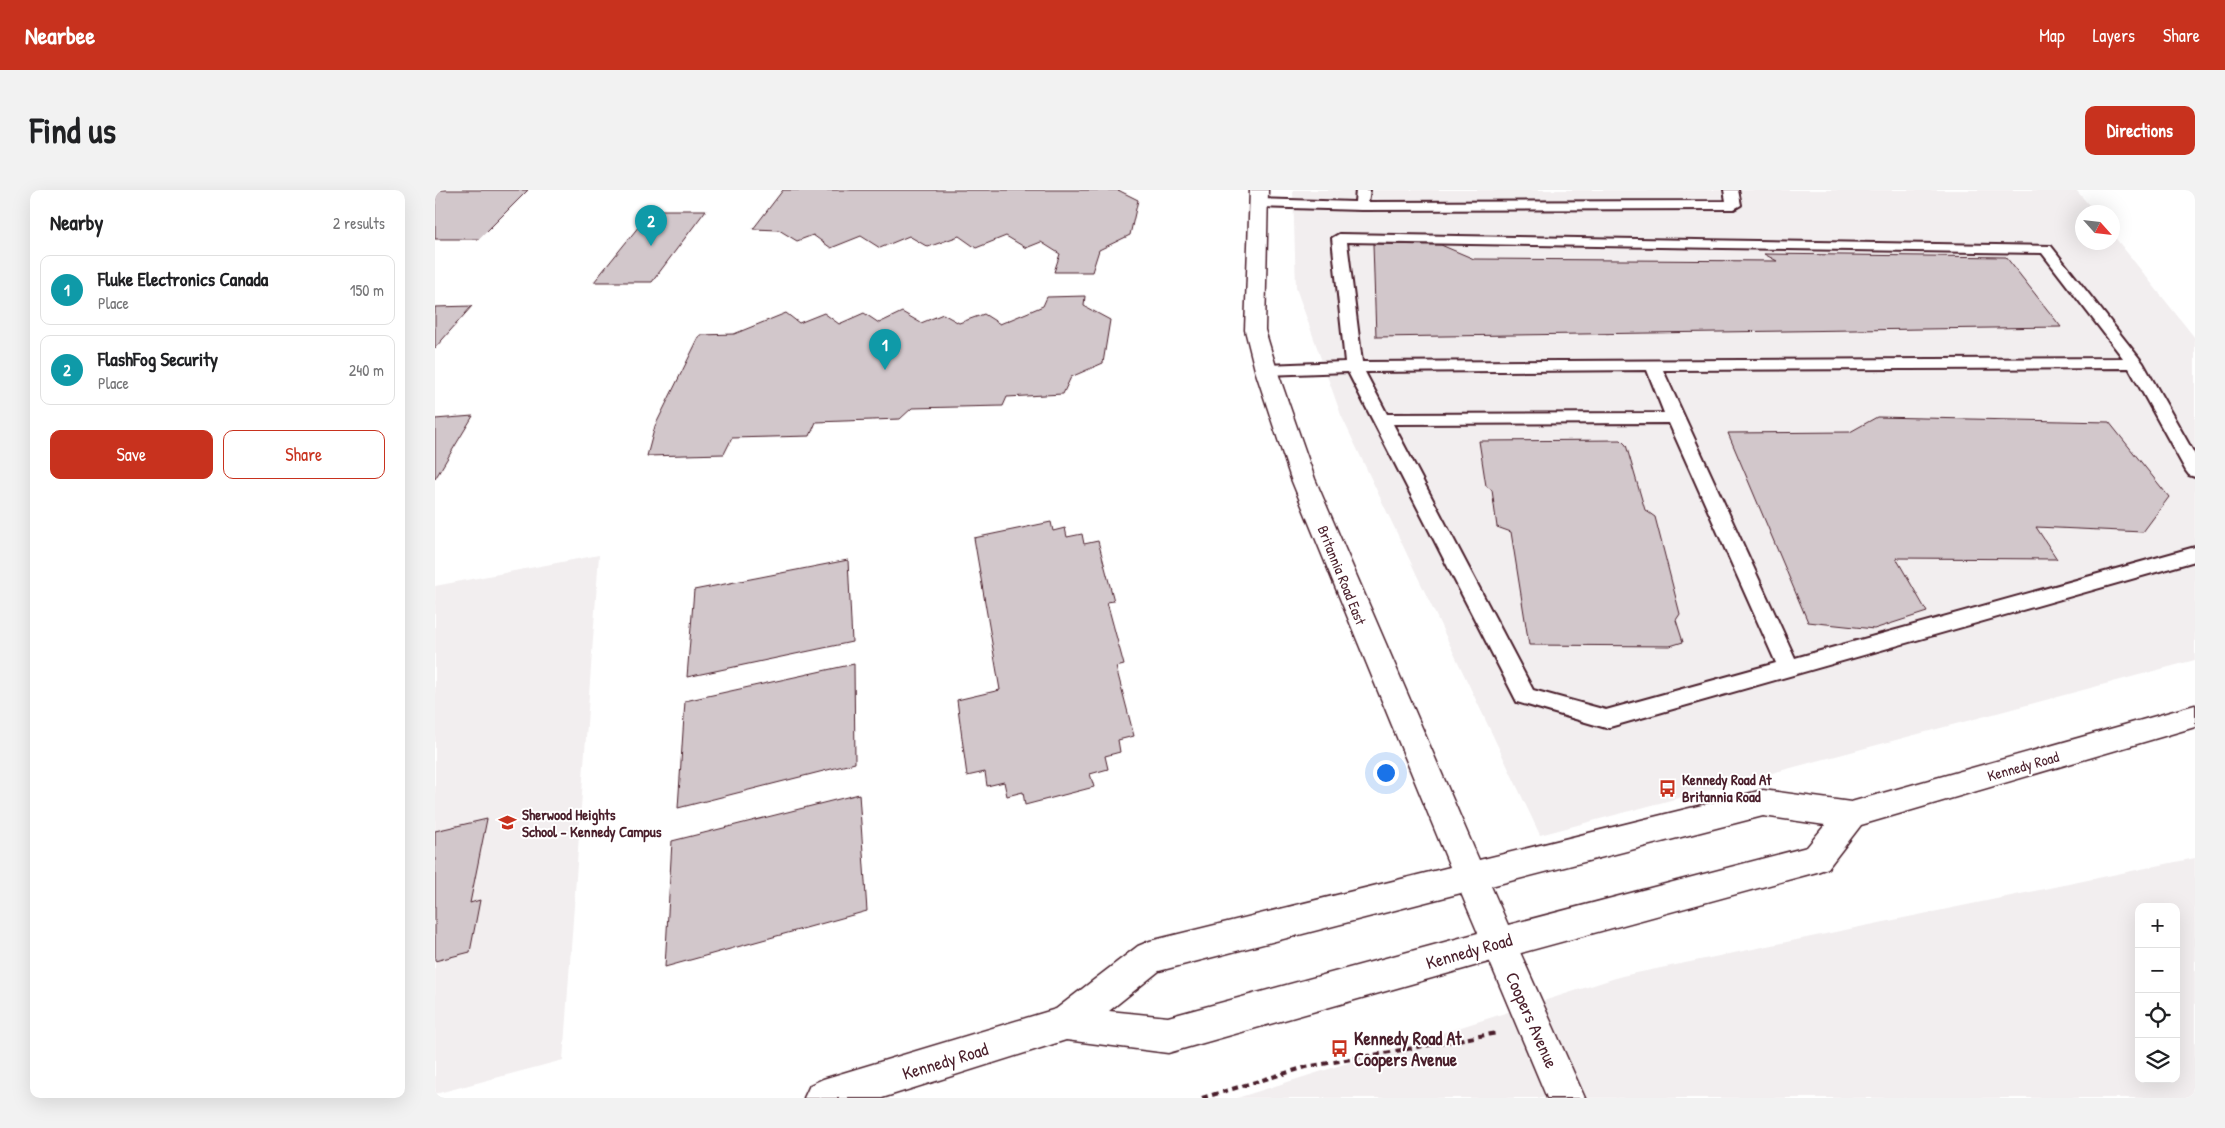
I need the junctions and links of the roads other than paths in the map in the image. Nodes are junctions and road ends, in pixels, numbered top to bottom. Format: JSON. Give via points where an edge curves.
{"nodes":[{"id":1,"x":1363,"y":190,"type":"edge"},
{"id":2,"x":1731,"y":190,"type":"edge"},
{"id":3,"x":1258,"y":196,"type":"edge"},
{"id":4,"x":1361,"y":206,"type":"junction"},
{"id":5,"x":2135,"y":363,"type":"junction"},
{"id":6,"x":1653,"y":366,"type":"junction"},
{"id":7,"x":1354,"y":367,"type":"junction"},
{"id":8,"x":1266,"y":370,"type":"junction"},
{"id":9,"x":1675,"y":418,"type":"junction"},
{"id":10,"x":1381,"y":419,"type":"junction"},
{"id":11,"x":2195,"y":471,"type":"edge"},
{"id":12,"x":2195,"y":554,"type":"edge"},
{"id":13,"x":1789,"y":667,"type":"junction"},
{"id":14,"x":2195,"y":716,"type":"edge"},
{"id":15,"x":1851,"y":815,"type":"junction"},
{"id":16,"x":1470,"y":877,"type":"junction"},
{"id":17,"x":1499,"y":943,"type":"junction"},
{"id":18,"x":1066,"y":1023,"type":"junction"},
{"id":19,"x":823,"y":1098,"type":"edge"},
{"id":20,"x":1566,"y":1098,"type":"edge"}],
"edges":[{"from":1,"to":4,"type":"lane"},
{"from":2,"to":4,"type":"lane","via":[[1734,204]]},
{"from":3,"to":4,"type":"lane"},
{"from":3,"to":8,"type":"main road","name":"Britannia Road East","via":[[1255,330]]},
{"from":5,"to":6,"type":"lane"},
{"from":5,"to":7,"type":"lane","via":[[2046,248],[1339,238]]},
{"from":5,"to":11,"type":"lane"},
{"from":6,"to":7,"type":"lane"},
{"from":6,"to":9,"type":"lane"},
{"from":7,"to":8,"type":"lane"},
{"from":7,"to":10,"type":"lane"},
{"from":8,"to":16,"type":"main road","name":"Britannia Road East","via":[[1303,479]]},
{"from":9,"to":10,"type":"lane"},
{"from":9,"to":13,"type":"lane"},
{"from":10,"to":13,"type":"lane","via":[[1525,696],[1606,719]]},
{"from":12,"to":13,"type":"lane"},
{"from":14,"to":15,"type":"main road","name":"Kennedy Road"},
{"from":15,"to":16,"type":"main road","name":"Kennedy Road","via":[[1763,803]]},
{"from":15,"to":17,"type":"main road","name":"Kennedy Road","via":[[1817,858]]},
{"from":16,"to":17,"type":"main road","name":"Britannia Road East"},
{"from":16,"to":18,"type":"main road","name":"Kennedy Road","via":[[1150,957]]},
{"from":17,"to":18,"type":"main road","name":"Kennedy Road","via":[[1168,1035]]},
{"from":17,"to":20,"type":"main road","name":"Coopers Avenue"},
{"from":18,"to":19,"type":"main road","name":"Kennedy Road"}]}
